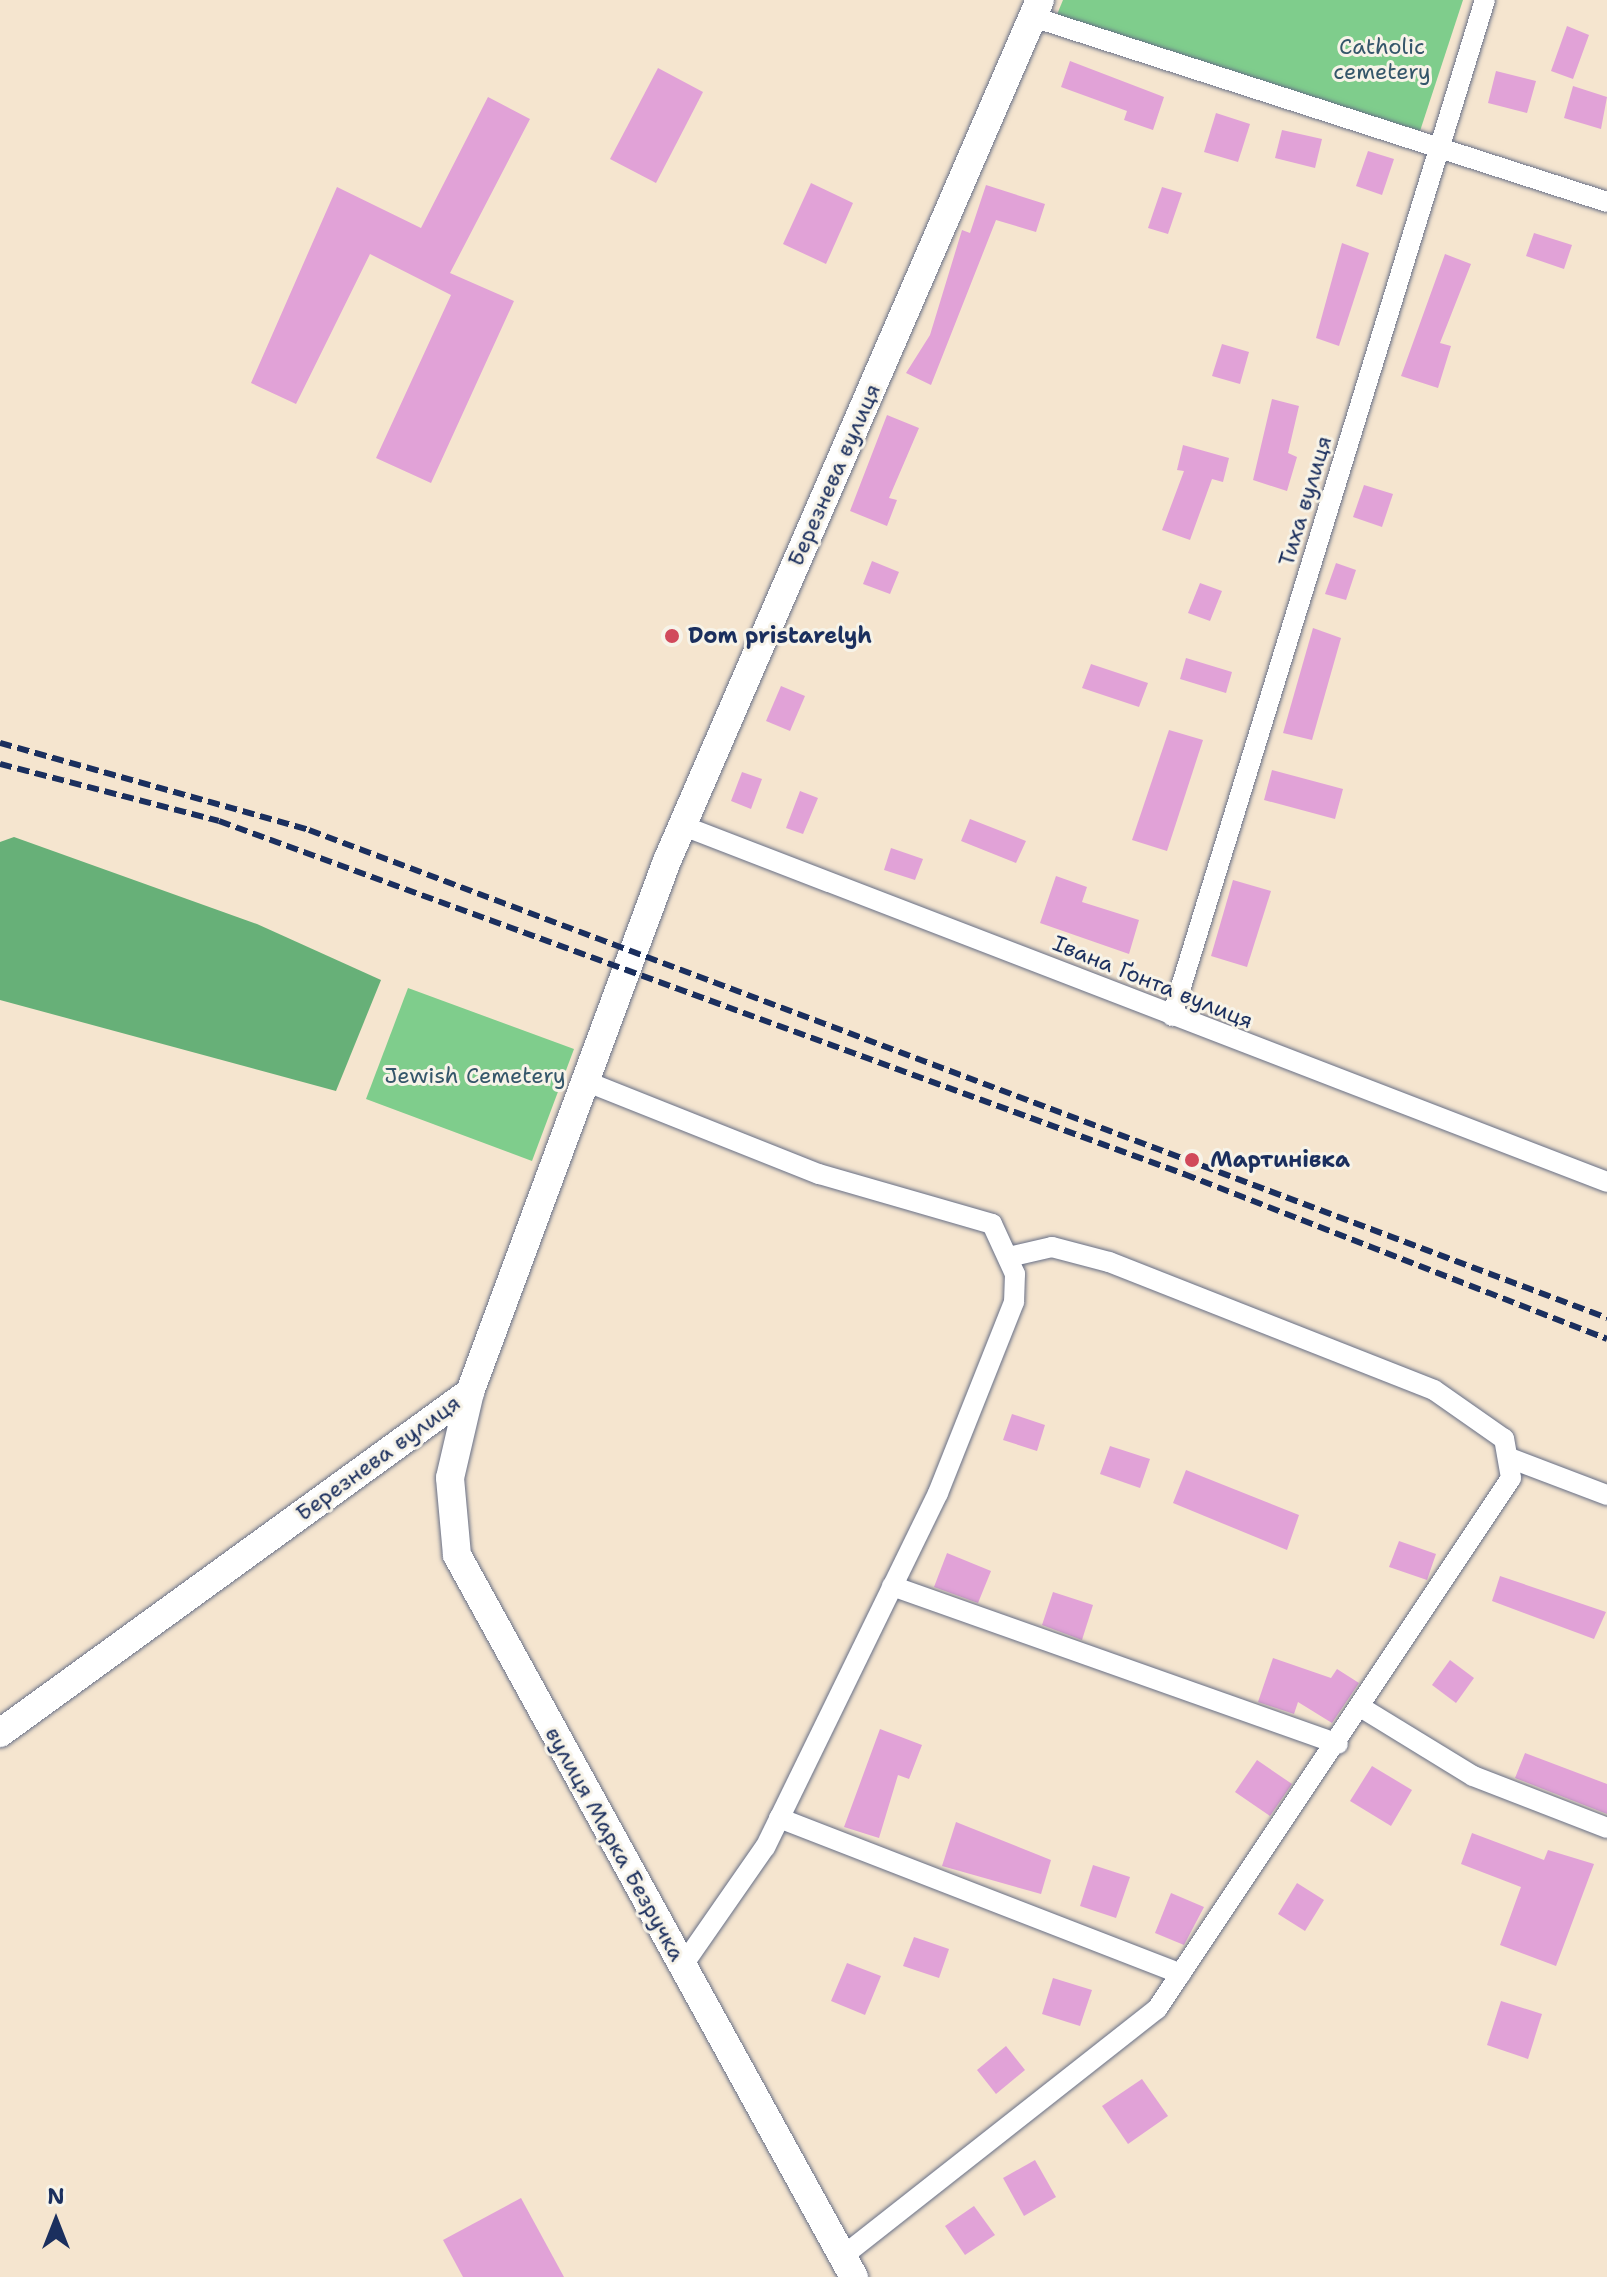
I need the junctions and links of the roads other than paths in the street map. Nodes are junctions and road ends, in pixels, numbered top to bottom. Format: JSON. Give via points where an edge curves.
{"nodes":[{"id":1,"x":1485,"y":0,"type":"edge"},
{"id":2,"x":1036,"y":9,"type":"edge"},
{"id":3,"x":1438,"y":148,"type":"junction"},
{"id":4,"x":1607,"y":202,"type":"edge"},
{"id":5,"x":681,"y":825,"type":"junction"},
{"id":6,"x":1172,"y":1016,"type":"junction"},
{"id":7,"x":585,"y":1081,"type":"junction"},
{"id":8,"x":1607,"y":1182,"type":"edge"},
{"id":9,"x":1013,"y":1256,"type":"junction"},
{"id":10,"x":470,"y":1392,"type":"junction"},
{"id":11,"x":1512,"y":1459,"type":"junction"},
{"id":12,"x":1607,"y":1495,"type":"edge"},
{"id":13,"x":892,"y":1586,"type":"junction"},
{"id":14,"x":1362,"y":1708,"type":"junction"},
{"id":15,"x":0,"y":1733,"type":"edge"},
{"id":16,"x":1338,"y":1744,"type":"junction"},
{"id":17,"x":779,"y":1818,"type":"junction"},
{"id":18,"x":1607,"y":1828,"type":"edge"},
{"id":19,"x":683,"y":1965,"type":"junction"},
{"id":20,"x":1181,"y":1974,"type":"junction"},
{"id":21,"x":849,"y":2267,"type":"edge"}],
"edges":[{"from":1,"to":3,"type":"street","name":"Тиха вулиця"},
{"from":2,"to":3,"type":"street"},
{"from":2,"to":5,"type":"main road","name":"Березнева вулиця"},
{"from":3,"to":4,"type":"street"},
{"from":3,"to":6,"type":"street","name":"Тиха вулиця"},
{"from":5,"to":6,"type":"street","name":"Івана Ґонта вулиця"},
{"from":5,"to":7,"type":"main road","name":"Березнева вулиця"},
{"from":6,"to":8,"type":"street","name":"Івана Ґонта вулиця"},
{"from":7,"to":9,"type":"street","via":[[819,1174],[992,1224]]},
{"from":7,"to":10,"type":"main road","name":"Березнева вулиця"},
{"from":9,"to":11,"type":"street","via":[[1052,1247],[1109,1262],[1366,1361],[1472,1412],[1504,1439]]},
{"from":9,"to":13,"type":"street","via":[[1014,1302]]},
{"from":10,"to":15,"type":"main road","name":"Березнева вулиця"},
{"from":10,"to":19,"type":"main road","name":"вулиця Марка Безручка","via":[[450,1478],[457,1555]]},
{"from":11,"to":12,"type":"street"},
{"from":11,"to":14,"type":"street","via":[[1503,1496]]},
{"from":13,"to":16,"type":"street"},
{"from":13,"to":17,"type":"street"},
{"from":14,"to":16,"type":"street"},
{"from":14,"to":18,"type":"street","via":[[1473,1776]]},
{"from":16,"to":20,"type":"street"},
{"from":17,"to":19,"type":"street"},
{"from":17,"to":20,"type":"street"},
{"from":19,"to":21,"type":"main road","name":"вулиця Марка Безручка"},
{"from":20,"to":21,"type":"street","via":[[1157,2009]]}]}
